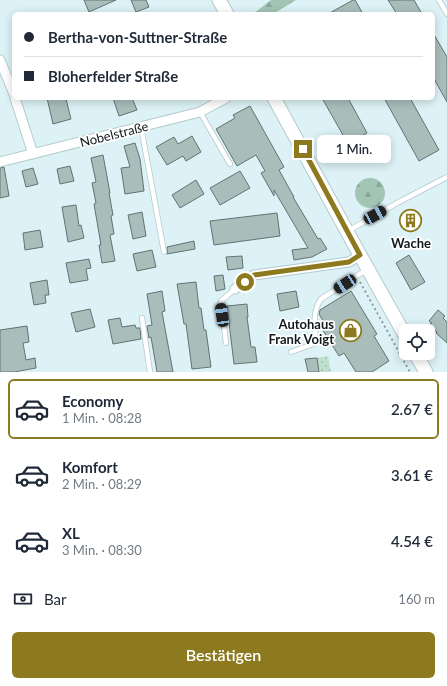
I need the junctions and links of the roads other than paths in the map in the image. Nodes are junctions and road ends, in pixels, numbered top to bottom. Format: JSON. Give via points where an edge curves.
{"nodes":[{"id":1,"x":219,"y":0,"type":"edge"},
{"id":2,"x":440,"y":0,"type":"edge"},
{"id":3,"x":226,"y":12,"type":"edge"},
{"id":4,"x":447,"y":14,"type":"edge"},
{"id":5,"x":0,"y":60,"type":"edge"},
{"id":6,"x":12,"y":87,"type":"edge"},
{"id":7,"x":16,"y":100,"type":"edge"},
{"id":8,"x":222,"y":100,"type":"edge"},
{"id":9,"x":275,"y":100,"type":"edge"},
{"id":10,"x":200,"y":112,"type":"junction"},
{"id":11,"x":141,"y":127,"type":"junction"},
{"id":12,"x":33,"y":154,"type":"junction"},
{"id":13,"x":0,"y":162,"type":"edge"},
{"id":14,"x":230,"y":164,"type":"dead end"},
{"id":15,"x":447,"y":177,"type":"edge"},
{"id":16,"x":347,"y":232,"type":"junction"},
{"id":17,"x":164,"y":252,"type":"dead end"},
{"id":18,"x":360,"y":255,"type":"junction"},
{"id":19,"x":362,"y":272,"type":"junction"},
{"id":20,"x":236,"y":289,"type":"joint"},
{"id":21,"x":142,"y":318,"type":"dead end"},
{"id":22,"x":399,"y":327,"type":"edge"},
{"id":23,"x":226,"y":343,"type":"dead end"},
{"id":24,"x":291,"y":352,"type":"dead end"},
{"id":25,"x":419,"y":360,"type":"edge"},
{"id":26,"x":150,"y":372,"type":"edge"},
{"id":27,"x":426,"y":372,"type":"edge"}],
"edges":[{"from":1,"to":3,"type":"street"},
{"from":2,"to":4,"type":"lane"},
{"from":5,"to":6,"type":"street"},
{"from":7,"to":12,"type":"street"},
{"from":8,"to":10,"type":"street","name":"Nobelstraße"},
{"from":9,"to":16,"type":"street"},
{"from":10,"to":11,"type":"street","name":"Nobelstraße"},
{"from":10,"to":14,"type":"lane"},
{"from":11,"to":12,"type":"street","name":"Nobelstraße"},
{"from":11,"to":17,"type":"lane"},
{"from":12,"to":13,"type":"street","name":"Nobelstraße"},
{"from":15,"to":16,"type":"lane"},
{"from":16,"to":18,"type":"street"},
{"from":18,"to":19,"type":"street"},
{"from":18,"to":20,"type":"street","via":[[349,262],[254,275]]},
{"from":19,"to":22,"type":"street"},
{"from":19,"to":24,"type":"lane","via":[[321,299],[314,313],[316,341]]},
{"from":20,"to":23,"type":"lane","via":[[220,301]]},
{"from":21,"to":26,"type":"lane"},
{"from":25,"to":27,"type":"street"}]}
